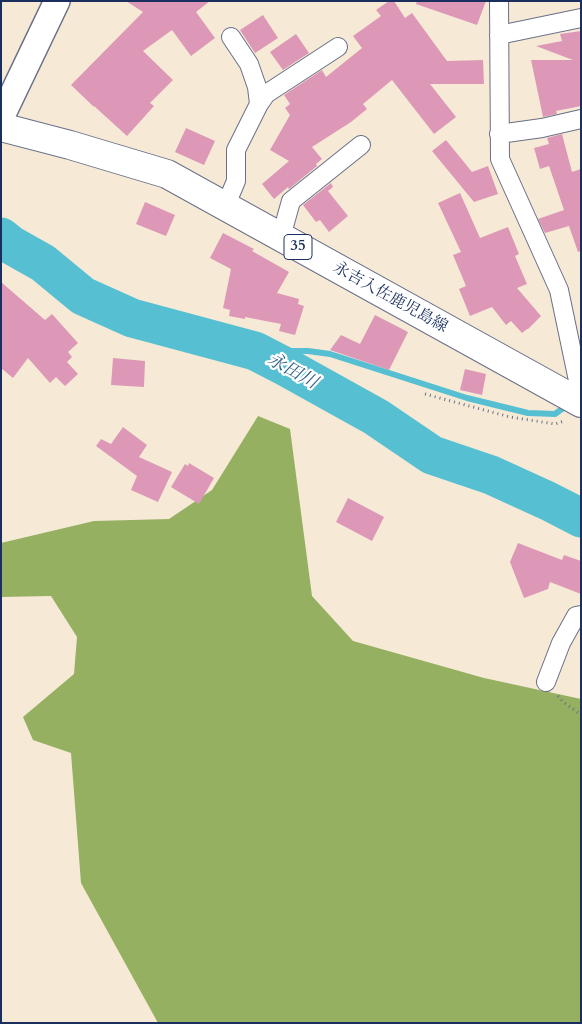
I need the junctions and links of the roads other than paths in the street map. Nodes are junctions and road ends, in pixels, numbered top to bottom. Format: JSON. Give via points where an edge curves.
{"nodes":[{"id":1,"x":57,"y":1,"type":"edge"},
{"id":2,"x":499,"y":1,"type":"edge"},
{"id":3,"x":581,"y":18,"type":"edge"},
{"id":4,"x":499,"y":35,"type":"junction"},
{"id":5,"x":232,"y":37,"type":"dead end"},
{"id":6,"x":338,"y":47,"type":"dead end"},
{"id":7,"x":259,"y":104,"type":"junction"},
{"id":8,"x":1,"y":118,"type":"edge"},
{"id":9,"x":581,"y":119,"type":"edge"},
{"id":10,"x":1,"y":127,"type":"edge"},
{"id":11,"x":500,"y":134,"type":"junction"},
{"id":12,"x":361,"y":145,"type":"dead end"},
{"id":13,"x":225,"y":207,"type":"junction"},
{"id":14,"x":281,"y":238,"type":"junction"},
{"id":15,"x":581,"y":395,"type":"edge"},
{"id":16,"x":576,"y":410,"type":"edge"},
{"id":17,"x":581,"y":615,"type":"edge"},
{"id":18,"x":546,"y":682,"type":"road end"}],
"edges":[{"from":1,"to":8,"type":"street"},
{"from":2,"to":4,"type":"street"},
{"from":3,"to":4,"type":"street"},
{"from":4,"to":11,"type":"street"},
{"from":5,"to":7,"type":"street","via":[[249,64]]},
{"from":6,"to":7,"type":"street","via":[[266,94]]},
{"from":7,"to":13,"type":"street","via":[[236,150],[236,181]]},
{"from":9,"to":11,"type":"street"},
{"from":10,"to":13,"type":"main road","name":"永吉入佐鹿児島線","number":"35","via":[[167,174]]},
{"from":11,"to":15,"type":"street","via":[[500,160],[558,290]]},
{"from":12,"to":14,"type":"street","via":[[291,201]]},
{"from":13,"to":14,"type":"main road","name":"永吉入佐鹿児島線","number":"35"},
{"from":14,"to":16,"type":"main road","name":"永吉入佐鹿児島線","number":"35"},
{"from":17,"to":18,"type":"street","via":[[576,616],[561,643]]}]}
